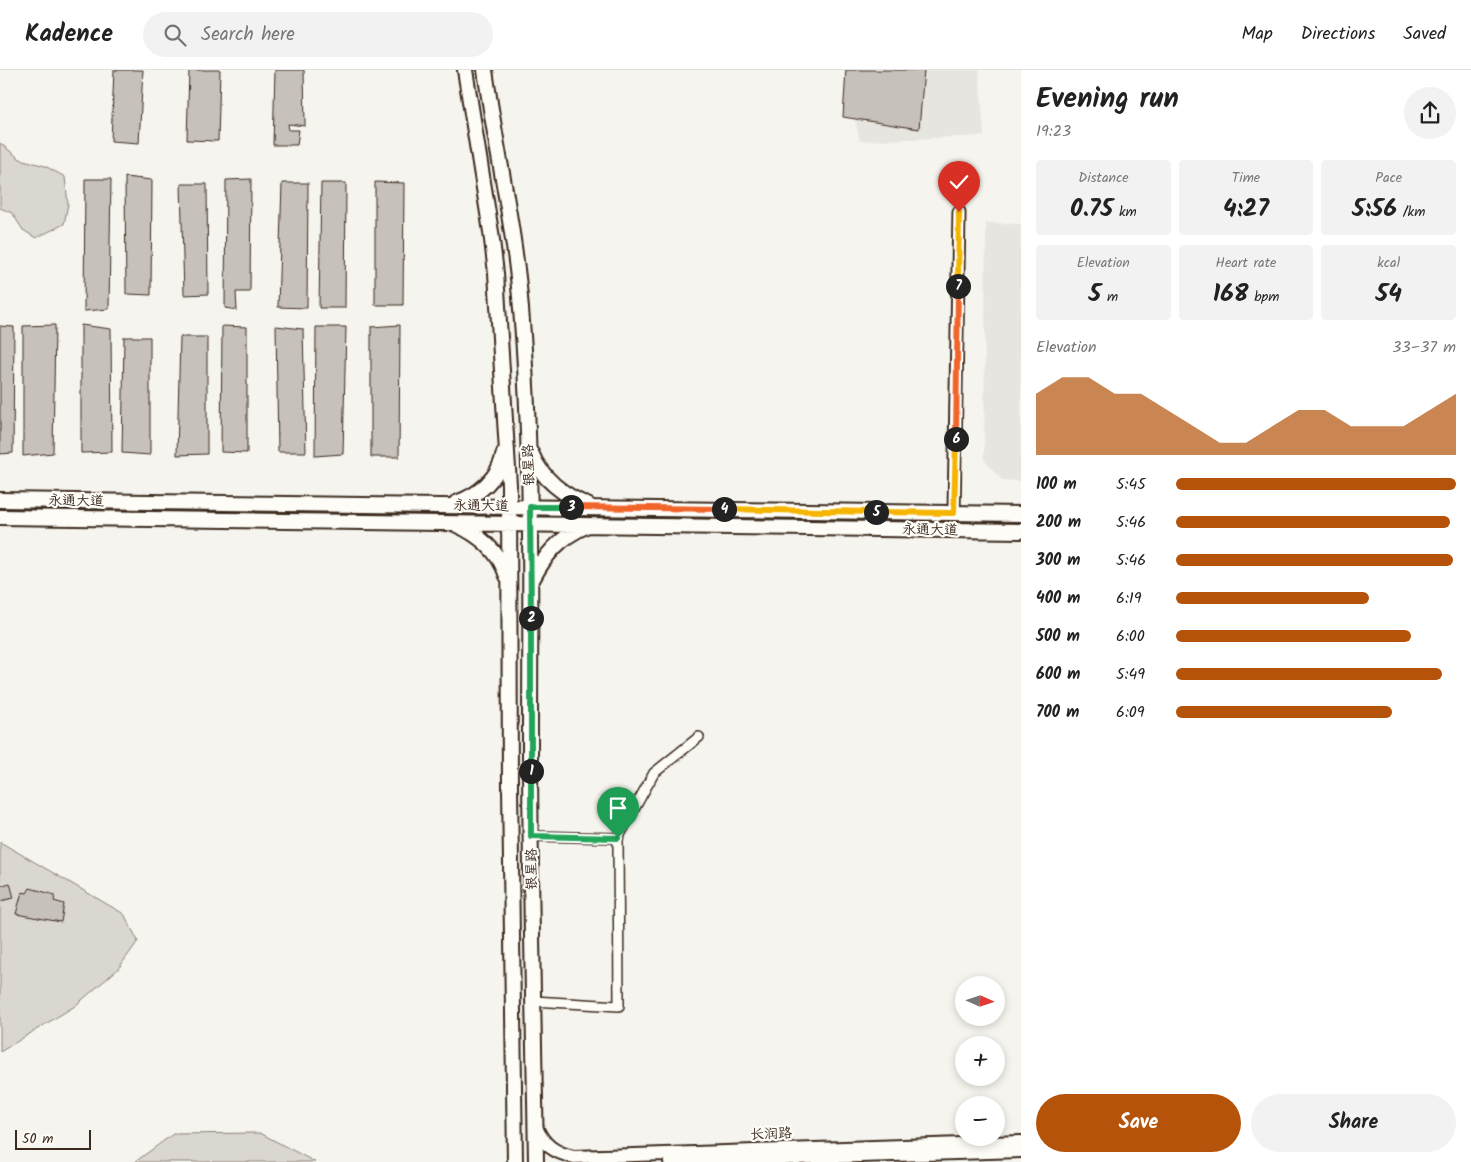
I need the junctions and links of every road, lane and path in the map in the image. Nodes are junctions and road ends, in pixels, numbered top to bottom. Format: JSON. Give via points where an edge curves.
{"nodes":[{"id":1,"x":465,"y":70,"type":"edge"},
{"id":2,"x":485,"y":70,"type":"edge"},
{"id":3,"x":959,"y":212,"type":"dead end"},
{"id":4,"x":506,"y":442,"type":"junction"},
{"id":5,"x":528,"y":445,"type":"junction"},
{"id":6,"x":0,"y":500,"type":"edge"},
{"id":7,"x":449,"y":506,"type":"junction"},
{"id":8,"x":509,"y":506,"type":"junction"},
{"id":9,"x":530,"y":507,"type":"junction"},
{"id":10,"x":592,"y":508,"type":"junction"},
{"id":11,"x":954,"y":513,"type":"junction"},
{"id":12,"x":1021,"y":514,"type":"edge"},
{"id":13,"x":0,"y":517,"type":"edge"},
{"id":14,"x":449,"y":522,"type":"junction"},
{"id":15,"x":510,"y":523,"type":"junction"},
{"id":16,"x":530,"y":524,"type":"junction"},
{"id":17,"x":590,"y":524,"type":"junction"},
{"id":18,"x":1021,"y":531,"type":"edge"},
{"id":19,"x":510,"y":582,"type":"junction"},
{"id":20,"x":531,"y":583,"type":"junction"},
{"id":21,"x":699,"y":737,"type":"dead end"},
{"id":22,"x":531,"y":836,"type":"junction"},
{"id":23,"x":618,"y":838,"type":"junction"},
{"id":24,"x":534,"y":1001,"type":"junction"},
{"id":25,"x":536,"y":1127,"type":"junction"},
{"id":26,"x":1021,"y":1142,"type":"edge"},
{"id":27,"x":1021,"y":1151,"type":"edge"},
{"id":28,"x":515,"y":1162,"type":"edge"},
{"id":29,"x":536,"y":1162,"type":"edge"},
{"id":30,"x":670,"y":1162,"type":"edge"}],
"edges":[{"from":1,"to":4,"type":"main road","name":"银星路","via":[[492,232]]},
{"from":2,"to":5,"type":"main road","name":"银星路","via":[[517,260]]},
{"from":3,"to":11,"type":"street"},
{"from":4,"to":7,"type":"main road","via":[[499,469],[487,485]]},
{"from":4,"to":8,"type":"main road","name":"银星路"},
{"from":5,"to":9,"type":"main road","name":"银星路"},
{"from":5,"to":10,"type":"main road","via":[[537,466],[553,484]]},
{"from":6,"to":7,"type":"main road","name":"永通大道"},
{"from":7,"to":8,"type":"main road","name":"永通大道"},
{"from":8,"to":9,"type":"main road","name":"永通大道"},
{"from":8,"to":15,"type":"main road","name":"银星路"},
{"from":9,"to":10,"type":"main road","name":"永通大道"},
{"from":9,"to":16,"type":"main road","name":"银星路"},
{"from":10,"to":11,"type":"main road","name":"永通大道"},
{"from":11,"to":12,"type":"main road","name":"永通大道"},
{"from":13,"to":14,"type":"main road","name":"永通大道"},
{"from":14,"to":15,"type":"main road","name":"永通大道"},
{"from":14,"to":19,"type":"main road","via":[[485,542],[500,560]]},
{"from":15,"to":16,"type":"main road","name":"永通大道"},
{"from":15,"to":19,"type":"main road","name":"银星路"},
{"from":16,"to":17,"type":"main road","name":"永通大道"},
{"from":16,"to":20,"type":"main road","name":"银星路"},
{"from":17,"to":18,"type":"main road","name":"永通大道"},
{"from":17,"to":20,"type":"main road","via":[[554,547]]},
{"from":19,"to":28,"type":"main road","name":"银星路"},
{"from":20,"to":22,"type":"main road","name":"银星路"},
{"from":21,"to":23,"type":"street","via":[[654,773]]},
{"from":22,"to":23,"type":"street"},
{"from":22,"to":24,"type":"main road","name":"银星路"},
{"from":23,"to":24,"type":"street","via":[[619,1006]]},
{"from":24,"to":25,"type":"main road","name":"银星路"},
{"from":25,"to":26,"type":"main road","name":"长润路","via":[[542,1140],[550,1147],[574,1157]]},
{"from":25,"to":29,"type":"main road","name":"银星路"},
{"from":27,"to":30,"type":"main road","name":"长润路"}]}
